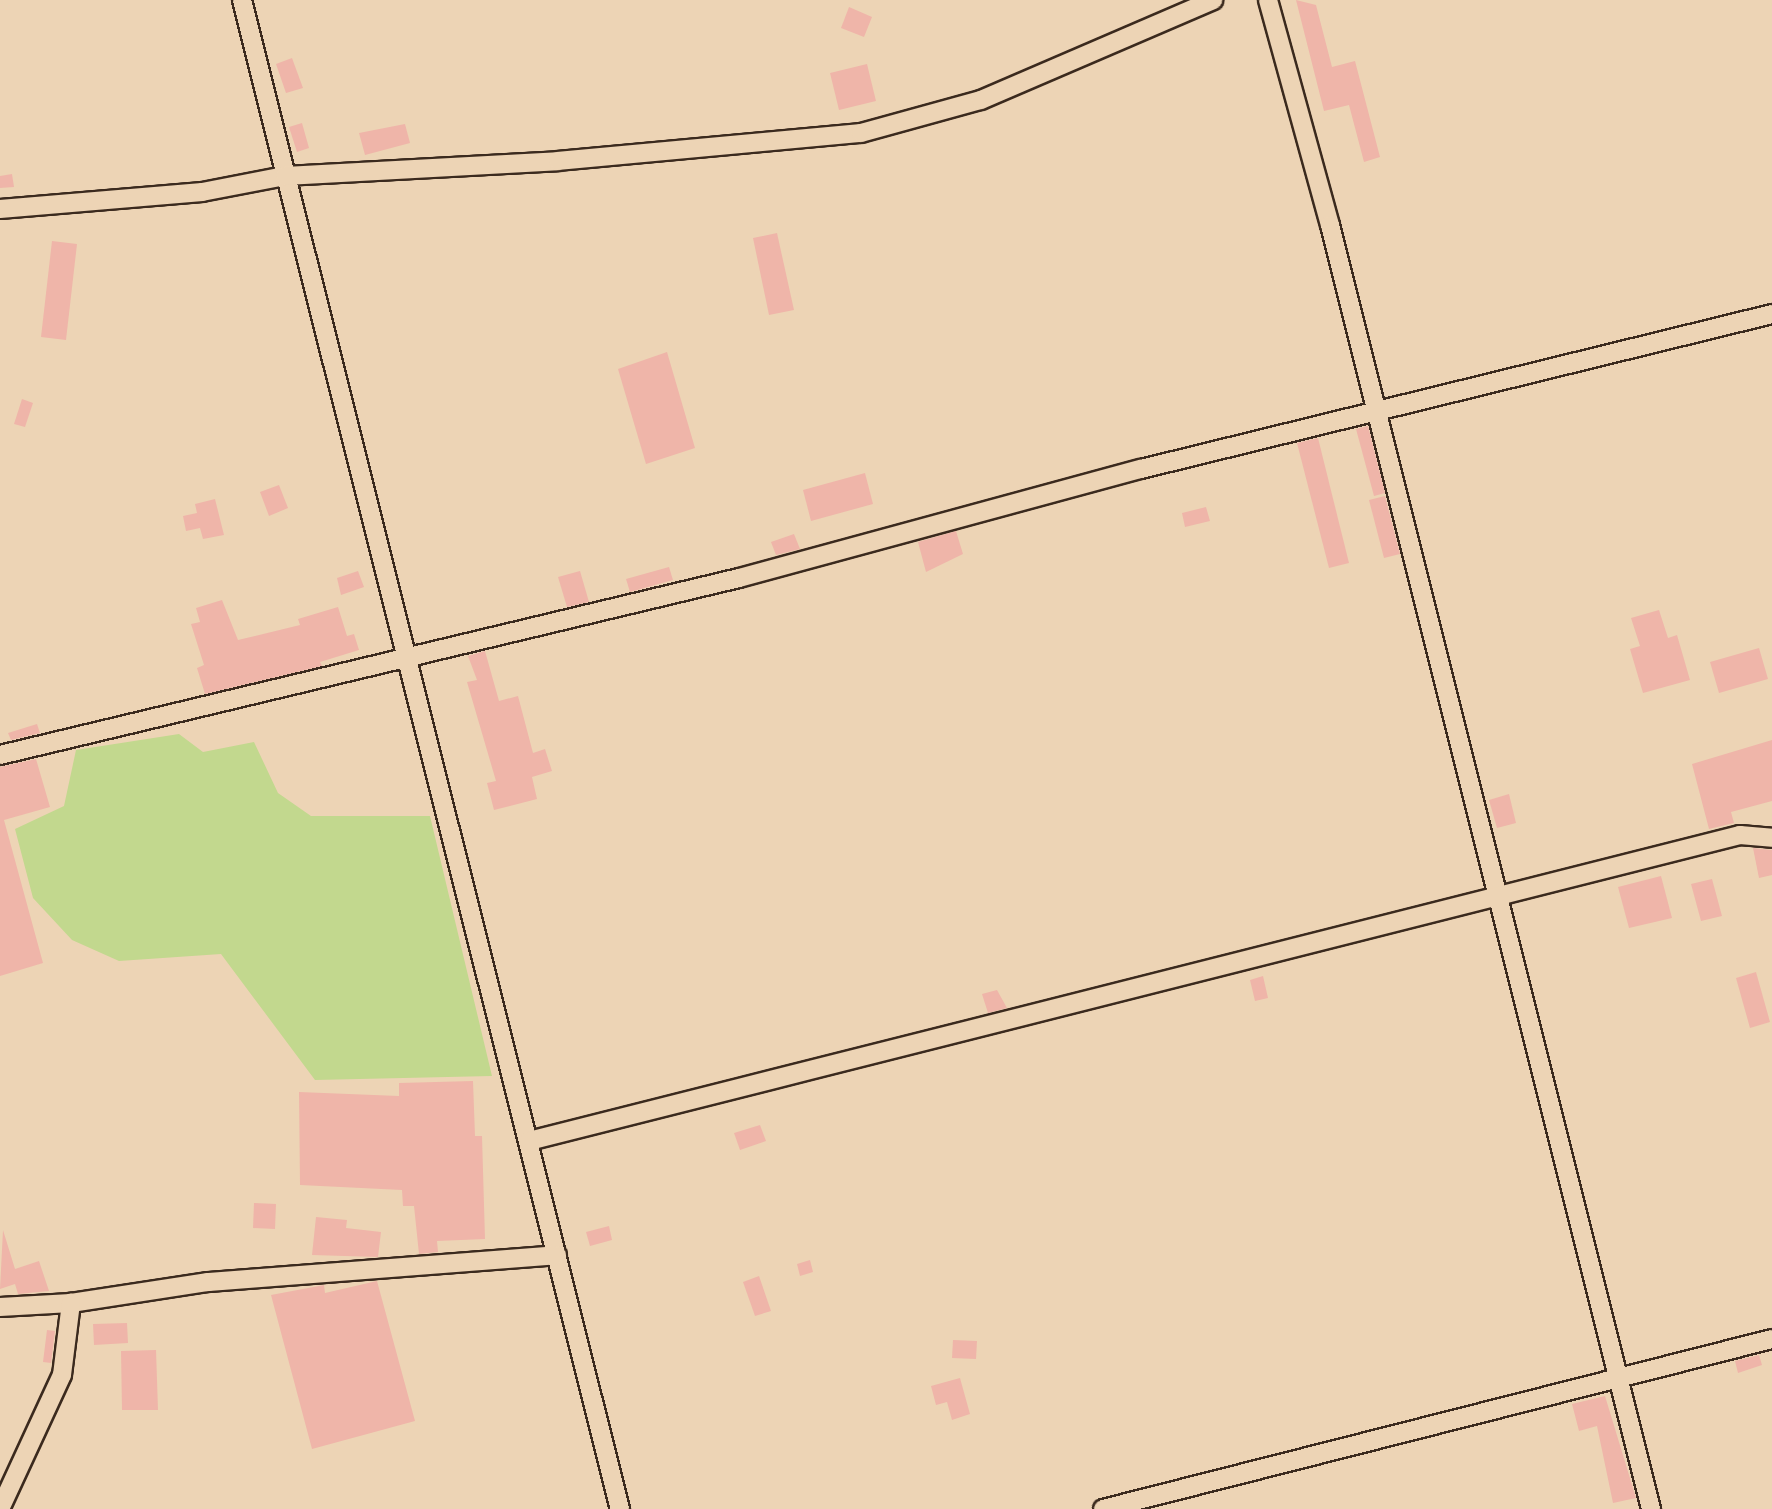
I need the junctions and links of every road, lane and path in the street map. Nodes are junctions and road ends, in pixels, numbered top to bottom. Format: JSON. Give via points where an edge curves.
{"nodes":[{"id":1,"x":242,"y":0,"type":"edge"},
{"id":2,"x":1213,"y":0,"type":"edge"},
{"id":3,"x":1268,"y":0,"type":"edge"},
{"id":4,"x":285,"y":176,"type":"junction"},
{"id":5,"x":0,"y":209,"type":"edge"},
{"id":6,"x":1772,"y":314,"type":"edge"},
{"id":7,"x":1376,"y":415,"type":"junction"},
{"id":8,"x":409,"y":658,"type":"junction"},
{"id":9,"x":0,"y":755,"type":"edge"},
{"id":10,"x":1772,"y":838,"type":"edge"},
{"id":11,"x":1496,"y":895,"type":"junction"},
{"id":12,"x":529,"y":1141,"type":"junction"},
{"id":13,"x":557,"y":1255,"type":"junction"},
{"id":14,"x":71,"y":1303,"type":"junction"},
{"id":15,"x":0,"y":1307,"type":"edge"},
{"id":16,"x":1772,"y":1339,"type":"edge"},
{"id":17,"x":1620,"y":1381,"type":"junction"},
{"id":18,"x":0,"y":1509,"type":"edge"},
{"id":19,"x":620,"y":1509,"type":"edge"},
{"id":20,"x":1103,"y":1509,"type":"edge"},
{"id":21,"x":1651,"y":1509,"type":"edge"}],
"edges":[{"from":1,"to":4,"type":"street"},
{"from":2,"to":4,"type":"street","via":[[981,100],[861,133],[558,161]]},
{"from":3,"to":7,"type":"street"},
{"from":4,"to":5,"type":"street","via":[[202,192]]},
{"from":4,"to":8,"type":"street"},
{"from":6,"to":7,"type":"street"},
{"from":7,"to":8,"type":"street","via":[[1141,469],[739,578]]},
{"from":7,"to":11,"type":"street"},
{"from":8,"to":9,"type":"street"},
{"from":8,"to":12,"type":"street"},
{"from":10,"to":11,"type":"street","via":[[1740,835]]},
{"from":11,"to":12,"type":"street"},
{"from":11,"to":17,"type":"street"},
{"from":12,"to":13,"type":"street"},
{"from":13,"to":14,"type":"street","via":[[208,1282]]},
{"from":13,"to":19,"type":"street"},
{"from":14,"to":15,"type":"street"},
{"from":14,"to":18,"type":"street","via":[[62,1375]]},
{"from":16,"to":17,"type":"street"},
{"from":17,"to":20,"type":"street"},
{"from":17,"to":21,"type":"street"}]}
